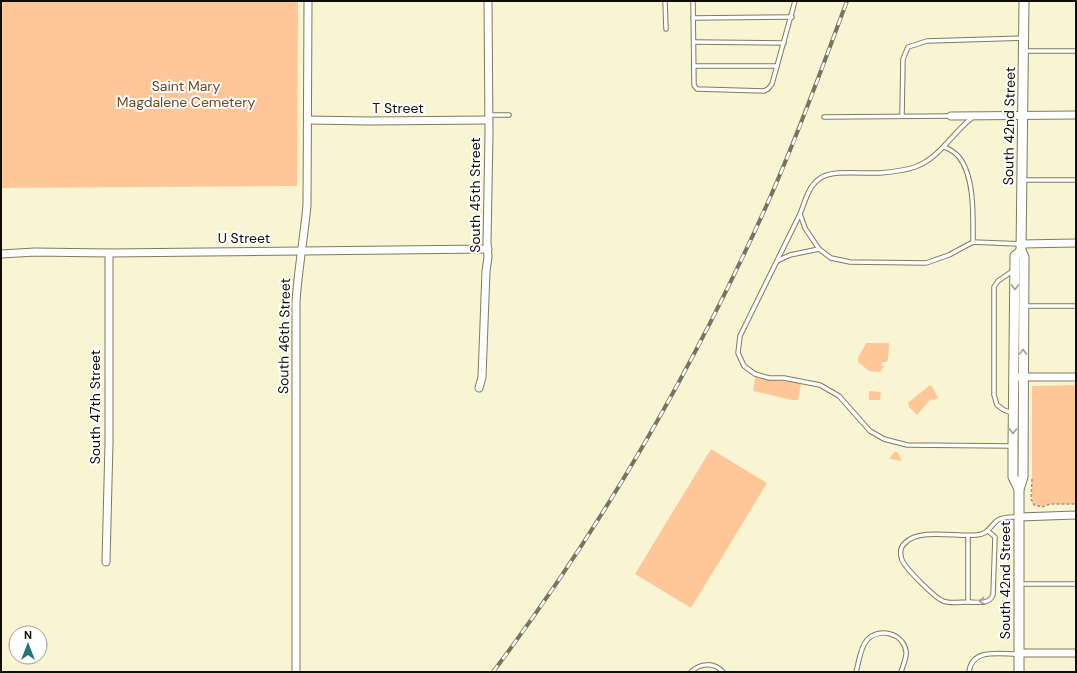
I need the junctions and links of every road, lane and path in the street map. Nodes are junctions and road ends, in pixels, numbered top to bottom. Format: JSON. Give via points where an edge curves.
{"nodes":[{"id":1,"x":308,"y":1,"type":"edge"},
{"id":2,"x":488,"y":1,"type":"edge"},
{"id":3,"x":665,"y":1,"type":"edge"},
{"id":4,"x":693,"y":1,"type":"edge"},
{"id":5,"x":795,"y":1,"type":"edge"},
{"id":6,"x":1024,"y":1,"type":"edge"},
{"id":7,"x":792,"y":17,"type":"junction"},
{"id":8,"x":693,"y":18,"type":"junction"},
{"id":9,"x":666,"y":29,"type":"dead end"},
{"id":10,"x":1024,"y":38,"type":"junction"},
{"id":11,"x":694,"y":42,"type":"junction"},
{"id":12,"x":784,"y":43,"type":"junction"},
{"id":13,"x":1024,"y":51,"type":"junction"},
{"id":14,"x":1076,"y":51,"type":"edge"},
{"id":15,"x":694,"y":66,"type":"junction"},
{"id":16,"x":777,"y":66,"type":"junction"},
{"id":17,"x":1076,"y":114,"type":"edge"},
{"id":18,"x":509,"y":115,"type":"dead end"},
{"id":19,"x":976,"y":115,"type":"junction"},
{"id":20,"x":1024,"y":115,"type":"junction"},
{"id":21,"x":902,"y":116,"type":"junction"},
{"id":22,"x":951,"y":116,"type":"joint"},
{"id":23,"x":824,"y":117,"type":"dead end"},
{"id":24,"x":488,"y":118,"type":"junction"},
{"id":25,"x":308,"y":120,"type":"junction"},
{"id":26,"x":944,"y":147,"type":"junction"},
{"id":27,"x":1022,"y":180,"type":"junction"},
{"id":28,"x":1076,"y":180,"type":"edge"},
{"id":29,"x":800,"y":214,"type":"junction"},
{"id":30,"x":973,"y":242,"type":"junction"},
{"id":31,"x":1076,"y":243,"type":"edge"},
{"id":32,"x":1021,"y":247,"type":"junction"},
{"id":33,"x":488,"y":249,"type":"junction"},
{"id":34,"x":819,"y":249,"type":"junction"},
{"id":35,"x":301,"y":251,"type":"junction"},
{"id":36,"x":109,"y":253,"type":"junction"},
{"id":37,"x":1,"y":254,"type":"edge"},
{"id":38,"x":777,"y":261,"type":"junction"},
{"id":39,"x":1015,"y":270,"type":"junction"},
{"id":40,"x":1019,"y":306,"type":"junction"},
{"id":41,"x":1076,"y":306,"type":"edge"},
{"id":42,"x":1018,"y":377,"type":"junction"},
{"id":43,"x":1076,"y":377,"type":"edge"},
{"id":44,"x":479,"y":388,"type":"dead end"},
{"id":45,"x":1013,"y":413,"type":"junction"},
{"id":46,"x":1013,"y":446,"type":"junction"},
{"id":47,"x":1023,"y":446,"type":"junction"},
{"id":48,"x":1019,"y":489,"type":"junction"},
{"id":49,"x":1032,"y":490,"type":"dead end"},
{"id":50,"x":1076,"y":504,"type":"edge"},
{"id":51,"x":1076,"y":515,"type":"edge"},
{"id":52,"x":1019,"y":516,"type":"junction"},
{"id":53,"x":988,"y":531,"type":"junction"},
{"id":54,"x":968,"y":536,"type":"junction"},
{"id":55,"x":106,"y":562,"type":"dead end"},
{"id":56,"x":1020,"y":584,"type":"junction"},
{"id":57,"x":1076,"y":584,"type":"edge"},
{"id":58,"x":968,"y":602,"type":"junction"},
{"id":59,"x":1076,"y":653,"type":"edge"},
{"id":60,"x":1018,"y":654,"type":"junction"},
{"id":61,"x":296,"y":672,"type":"edge"},
{"id":62,"x":691,"y":672,"type":"edge"},
{"id":63,"x":724,"y":672,"type":"edge"},
{"id":64,"x":856,"y":672,"type":"edge"},
{"id":65,"x":901,"y":672,"type":"edge"},
{"id":66,"x":969,"y":672,"type":"edge"},
{"id":67,"x":1019,"y":672,"type":"edge"}],
"edges":[{"from":1,"to":25,"type":"street","name":"South 46th Street"},
{"from":2,"to":24,"type":"street","name":"South 45th Street"},
{"from":3,"to":9,"type":"lane"},
{"from":4,"to":8,"type":"lane"},
{"from":5,"to":7,"type":"lane"},
{"from":6,"to":10,"type":"street","name":"South 42nd Street"},
{"from":7,"to":8,"type":"lane"},
{"from":7,"to":12,"type":"lane"},
{"from":8,"to":11,"type":"lane"},
{"from":10,"to":13,"type":"street","name":"South 42nd Street"},
{"from":10,"to":21,"type":"lane","via":[[926,41],[908,46],[903,59]]},
{"from":11,"to":12,"type":"lane"},
{"from":11,"to":15,"type":"lane"},
{"from":12,"to":16,"type":"lane"},
{"from":13,"to":14,"type":"lane"},
{"from":13,"to":20,"type":"street","name":"South 42nd Street"},
{"from":15,"to":16,"type":"lane"},
{"from":15,"to":16,"type":"lane","via":[[694,85],[698,89],[764,91],[772,84]]},
{"from":17,"to":20,"type":"street"},
{"from":18,"to":24,"type":"lane"},
{"from":19,"to":20,"type":"street"},
{"from":19,"to":22,"type":"street"},
{"from":19,"to":26,"type":"lane","via":[[962,125]]},
{"from":20,"to":27,"type":"street","name":"South 42nd Street"},
{"from":21,"to":22,"type":"lane"},
{"from":21,"to":23,"type":"lane"},
{"from":24,"to":25,"type":"street","name":"T Street"},
{"from":24,"to":33,"type":"street","name":"South 45th Street"},
{"from":25,"to":35,"type":"street","name":"South 46th Street","via":[[307,205]]},
{"from":26,"to":29,"type":"lane","via":[[923,163],[901,171],[831,174],[819,178],[811,187]]},
{"from":26,"to":30,"type":"lane","via":[[959,157],[970,185]]},
{"from":27,"to":28,"type":"lane"},
{"from":27,"to":32,"type":"street","name":"South 42nd Street"},
{"from":29,"to":34,"type":"lane","via":[[805,228]]},
{"from":29,"to":38,"type":"lane"},
{"from":30,"to":32,"type":"lane"},
{"from":30,"to":34,"type":"lane","via":[[949,255],[926,263],[850,262],[831,258]]},
{"from":31,"to":32,"type":"street"},
{"from":32,"to":39,"type":"street","name":"South 42nd Street","via":[[1015,256]]},
{"from":32,"to":40,"type":"street","name":"South 42nd Street","via":[[1024,257]]},
{"from":33,"to":35,"type":"street","name":"U Street"},
{"from":33,"to":44,"type":"street","name":"South 45th Street","via":[[482,377]]},
{"from":34,"to":38,"type":"lane","via":[[790,255]]},
{"from":35,"to":36,"type":"street","name":"U Street"},
{"from":35,"to":61,"type":"street","name":"South 46th Street","via":[[296,302]]},
{"from":36,"to":37,"type":"street","name":"U Street"},
{"from":36,"to":55,"type":"street","name":"South 47th Street"},
{"from":38,"to":46,"type":"lane","via":[[740,336],[738,354],[744,366],[755,374],[768,378],[784,378],[820,385],[839,396],[870,431],[884,439],[907,445]]},
{"from":39,"to":40,"type":"street","name":"South 42nd Street","one_way":true},
{"from":39,"to":45,"type":"lane","via":[[998,281],[994,287],[994,395],[997,405]]},
{"from":40,"to":41,"type":"lane"},
{"from":40,"to":42,"type":"street","name":"South 42nd Street"},
{"from":42,"to":43,"type":"street"},
{"from":42,"to":45,"type":"street","name":"South 42nd Street"},
{"from":42,"to":47,"type":"street","name":"South 42nd Street"},
{"from":45,"to":46,"type":"street","name":"South 42nd Street","one_way":true},
{"from":46,"to":47,"type":"lane"},
{"from":46,"to":48,"type":"street","name":"South 42nd Street","via":[[1013,477]]},
{"from":47,"to":48,"type":"street","name":"South 42nd Street","via":[[1023,477]]},
{"from":48,"to":52,"type":"street","name":"South 42nd Street"},
{"from":49,"to":50,"type":"path","via":[[1032,502],[1038,507],[1050,504]]},
{"from":51,"to":52,"type":"street"},
{"from":52,"to":53,"type":"lane","via":[[998,520]]},
{"from":52,"to":56,"type":"street","name":"South 42nd Street"},
{"from":53,"to":54,"type":"lane"},
{"from":53,"to":58,"type":"lane","one_way":true,"via":[[995,537],[993,595],[989,601]]},
{"from":54,"to":58,"type":"lane"},
{"from":54,"to":58,"type":"lane","via":[[928,534],[905,542],[901,548],[905,565],[932,593],[945,602]]},
{"from":56,"to":57,"type":"lane"},
{"from":56,"to":60,"type":"street","name":"South 42nd Street"},
{"from":59,"to":60,"type":"street"},
{"from":60,"to":66,"type":"lane","via":[[980,655],[974,659]]},
{"from":60,"to":67,"type":"street","name":"South 42nd Street"},
{"from":62,"to":63,"type":"lane","via":[[700,666],[710,665]]},
{"from":64,"to":65,"type":"lane","via":[[867,640],[872,635],[885,632],[897,637],[905,647]]}]}
